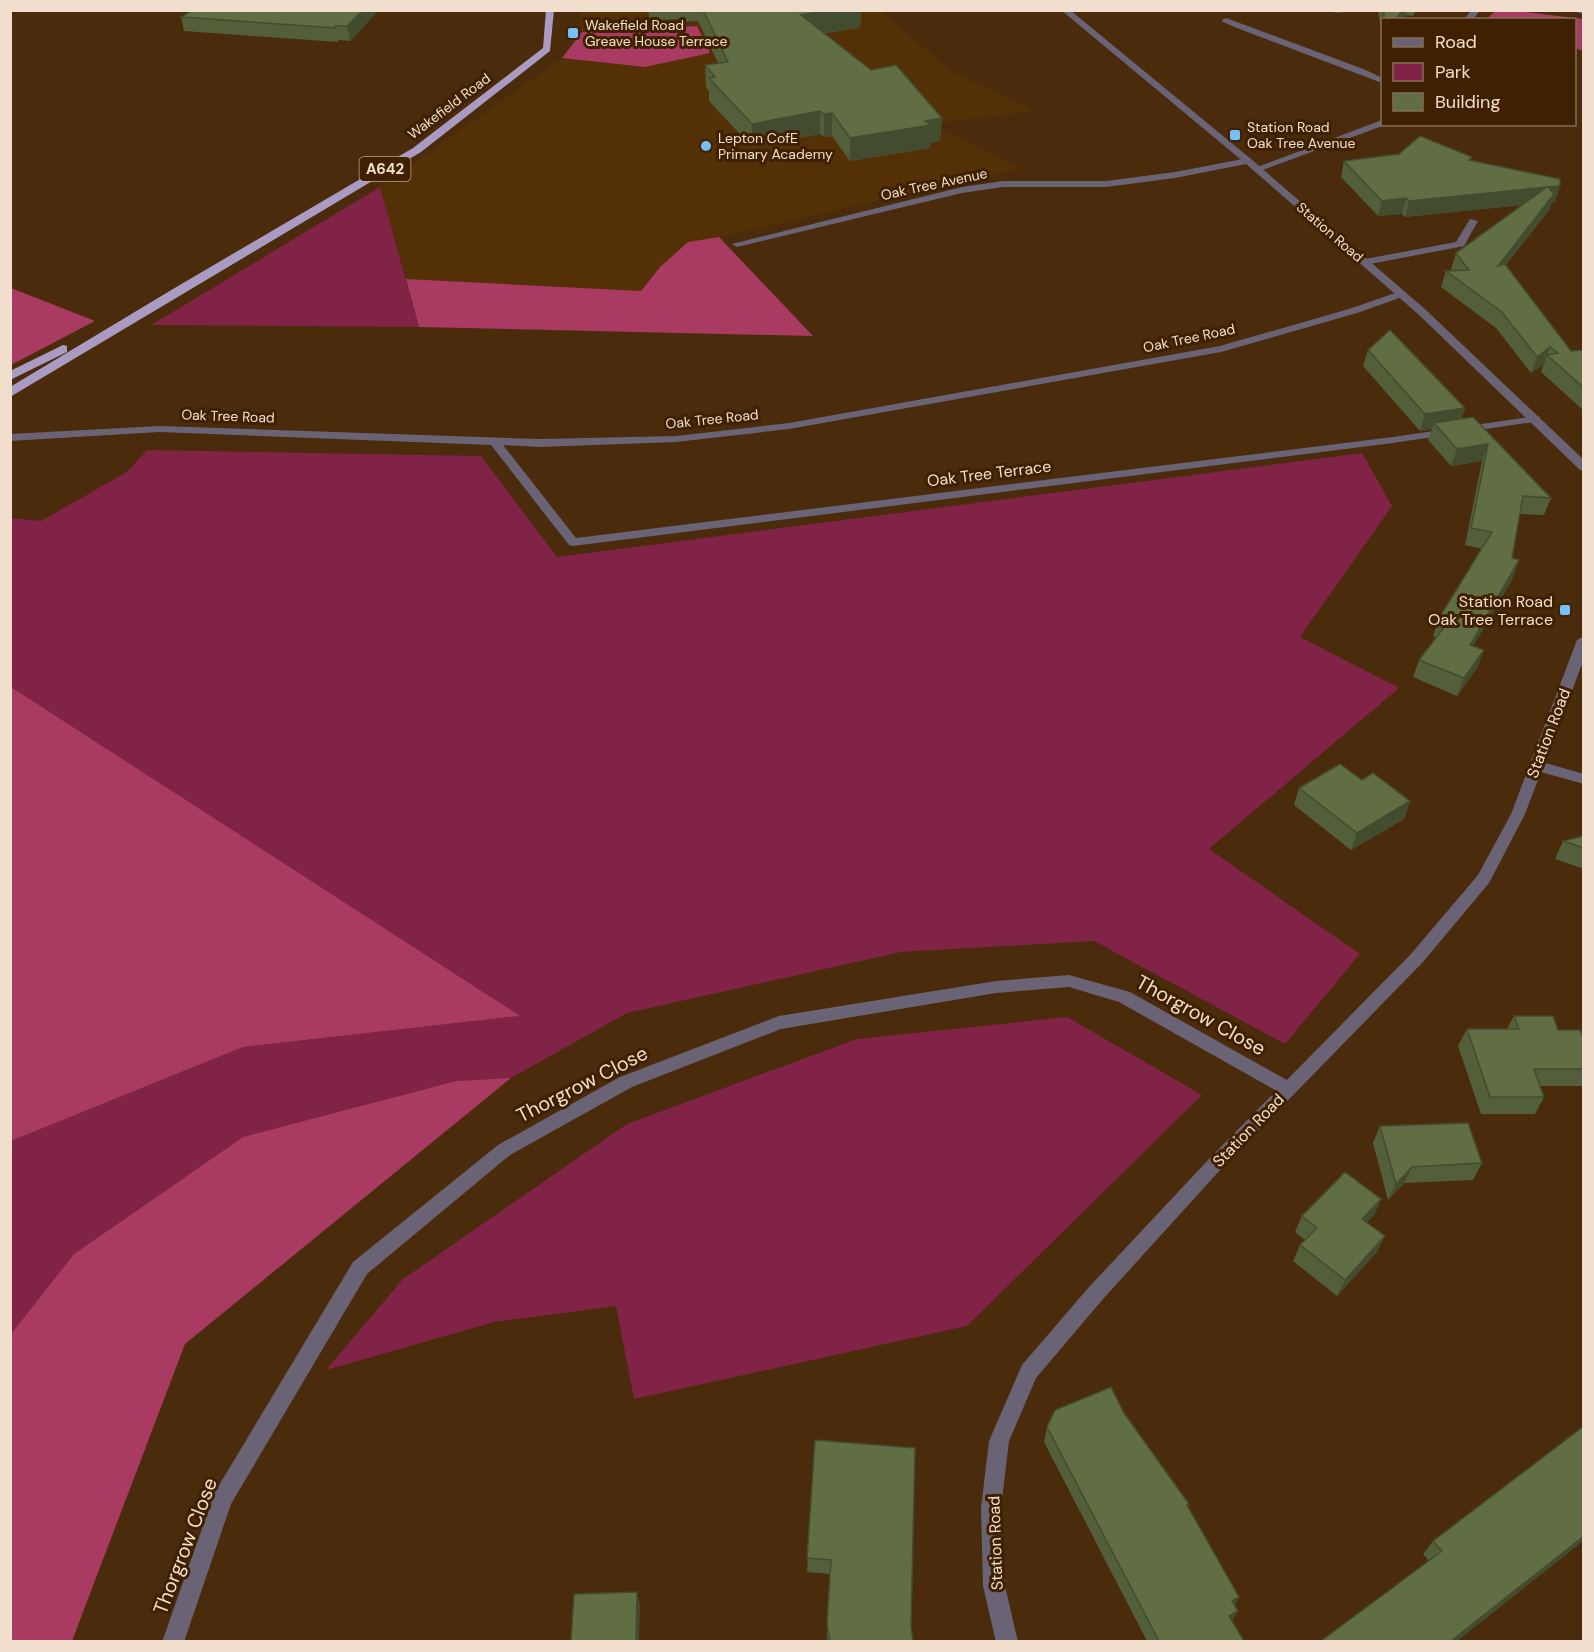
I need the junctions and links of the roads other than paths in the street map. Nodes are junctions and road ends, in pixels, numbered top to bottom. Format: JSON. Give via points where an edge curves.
{"nodes":[{"id":1,"x":550,"y":10,"type":"edge"},
{"id":2,"x":1065,"y":10,"type":"edge"},
{"id":3,"x":1571,"y":10,"type":"edge"},
{"id":4,"x":1584,"y":12,"type":"edge"},
{"id":5,"x":1226,"y":20,"type":"dead end"},
{"id":6,"x":1381,"y":80,"type":"edge"},
{"id":7,"x":1381,"y":124,"type":"edge"},
{"id":8,"x":1248,"y":161,"type":"junction"},
{"id":9,"x":1257,"y":169,"type":"junction"},
{"id":10,"x":1473,"y":221,"type":"dead end"},
{"id":11,"x":737,"y":244,"type":"dead end"},
{"id":12,"x":1365,"y":262,"type":"junction"},
{"id":13,"x":177,"y":291,"type":"junction"},
{"id":14,"x":1401,"y":294,"type":"junction"},
{"id":15,"x":10,"y":376,"type":"edge"},
{"id":16,"x":10,"y":393,"type":"edge"},
{"id":17,"x":1536,"y":419,"type":"junction"},
{"id":18,"x":10,"y":438,"type":"edge"},
{"id":19,"x":494,"y":441,"type":"junction"},
{"id":20,"x":1584,"y":467,"type":"edge"},
{"id":21,"x":1584,"y":640,"type":"edge"},
{"id":22,"x":1535,"y":765,"type":"junction"},
{"id":23,"x":1584,"y":779,"type":"edge"},
{"id":24,"x":1288,"y":1089,"type":"junction"},
{"id":25,"x":173,"y":1641,"type":"edge"},
{"id":26,"x":1007,"y":1641,"type":"edge"}],
"edges":[{"from":1,"to":13,"type":"highway","name":"Wakefield Road","number":"A642","via":[[547,49],[417,150]]},
{"from":2,"to":8,"type":"street","name":"Station Road"},
{"from":3,"to":4,"type":"street"},
{"from":5,"to":6,"type":"street"},
{"from":7,"to":9,"type":"street"},
{"from":8,"to":9,"type":"street","name":"Station Road"},
{"from":8,"to":11,"type":"street","name":"Oak Tree Avenue","via":[[1106,184],[1003,184],[962,190]]},
{"from":9,"to":12,"type":"street","name":"Station Road"},
{"from":10,"to":12,"type":"street","via":[[1460,244]]},
{"from":12,"to":14,"type":"street","name":"Station Road"},
{"from":13,"to":15,"type":"highway","name":"Wakefield Road","number":"A642"},
{"from":13,"to":16,"type":"highway","name":"Wakefield Road","number":"A642"},
{"from":14,"to":17,"type":"street","name":"Station Road"},
{"from":14,"to":19,"type":"street","name":"Oak Tree Road","via":[[1221,349],[789,426],[676,439]]},
{"from":17,"to":19,"type":"street","name":"Oak Tree Terrace","via":[[573,542]]},
{"from":17,"to":20,"type":"street","name":"Station Road"},
{"from":18,"to":19,"type":"street","name":"Oak Tree Road","via":[[159,429]]},
{"from":21,"to":22,"type":"street","name":"Station Road"},
{"from":22,"to":23,"type":"street"},
{"from":22,"to":24,"type":"street","name":"Station Road","via":[[1518,814],[1484,879],[1417,958]]},
{"from":24,"to":25,"type":"street","name":"Thorgrow Close","via":[[1124,997],[1069,981],[996,987],[779,1023],[626,1082],[504,1150],[360,1268],[222,1499]]},
{"from":24,"to":26,"type":"street","name":"Station Road","via":[[1096,1293],[1029,1372],[999,1441],[991,1508],[994,1587]]}]}
